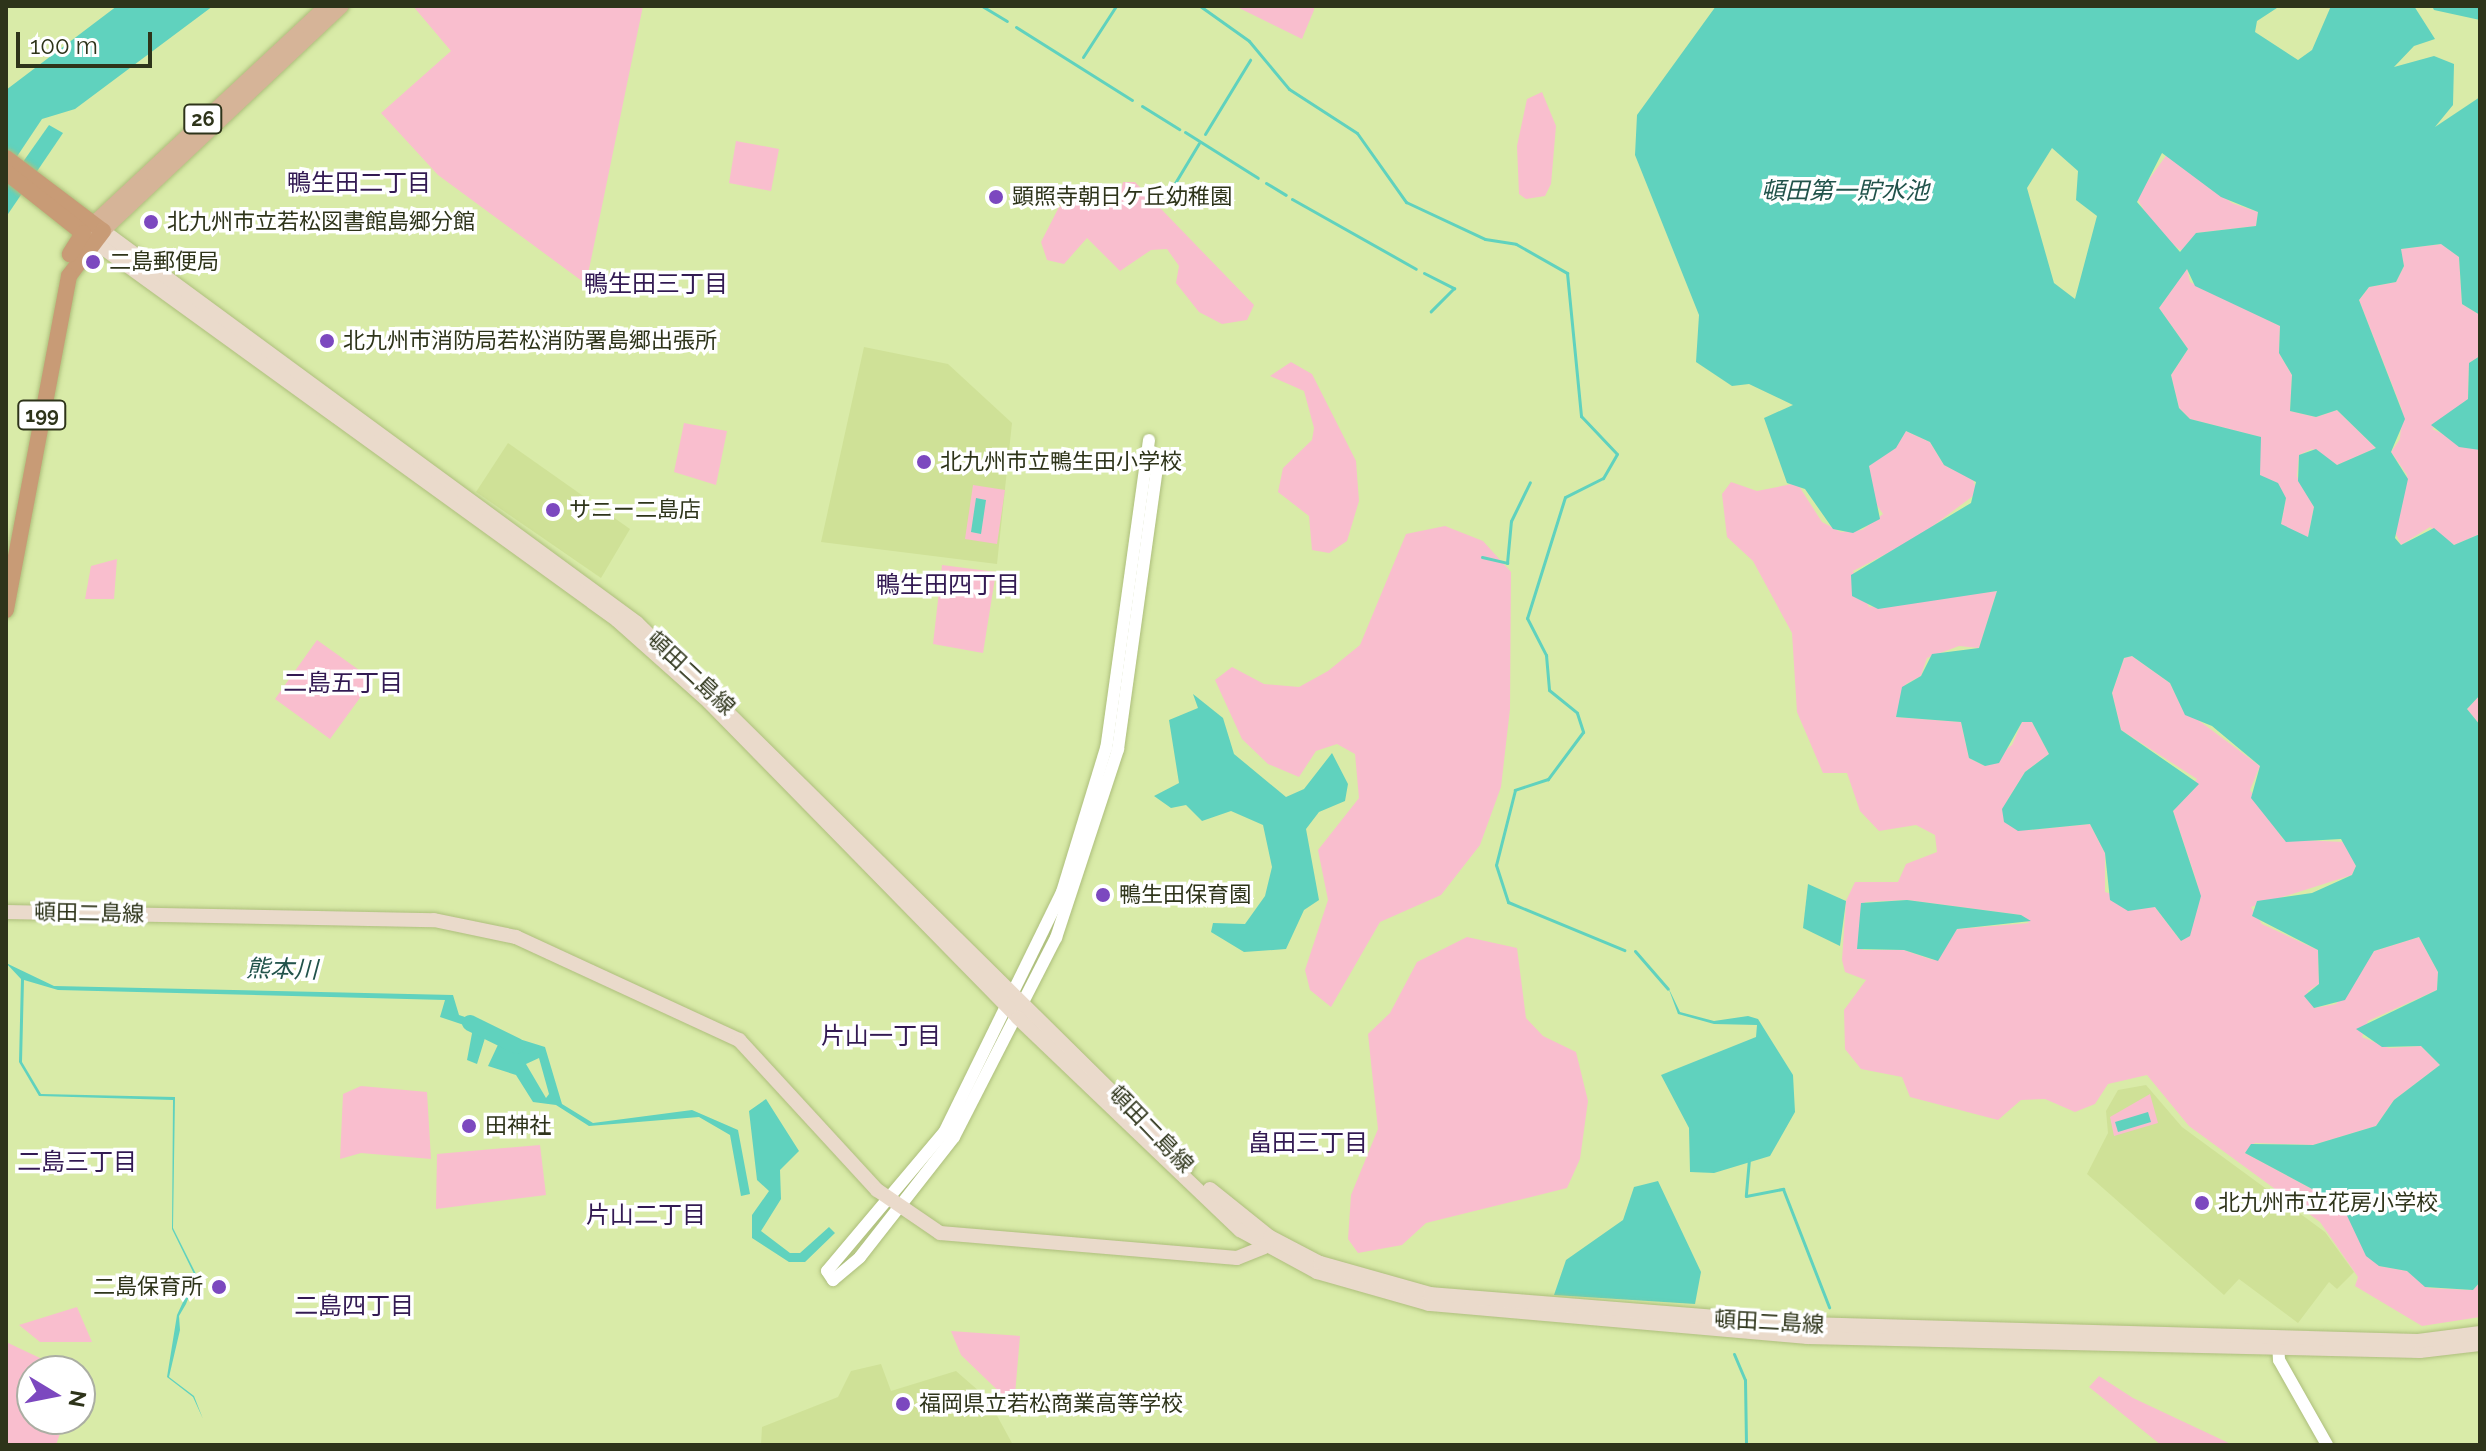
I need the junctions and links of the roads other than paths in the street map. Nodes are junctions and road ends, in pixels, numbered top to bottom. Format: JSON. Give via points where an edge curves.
{"nodes":[{"id":1,"x":326,"y":6,"type":"edge"},
{"id":2,"x":342,"y":6,"type":"edge"},
{"id":3,"x":6,"y":158,"type":"edge"},
{"id":4,"x":6,"y":172,"type":"edge"},
{"id":5,"x":32,"y":186,"type":"junction"},
{"id":6,"x":93,"y":232,"type":"junction"},
{"id":7,"x":1149,"y":440,"type":"dead end"},
{"id":8,"x":1157,"y":468,"type":"dead end"},
{"id":9,"x":6,"y":562,"type":"edge"},
{"id":10,"x":6,"y":610,"type":"edge"},
{"id":11,"x":6,"y":912,"type":"edge"},
{"id":12,"x":1016,"y":989,"type":"junction"},
{"id":13,"x":1026,"y":1002,"type":"junction"},
{"id":14,"x":1008,"y":1005,"type":"junction"},
{"id":15,"x":1018,"y":1018,"type":"junction"},
{"id":16,"x":896,"y":1206,"type":"junction"},
{"id":17,"x":1264,"y":1247,"type":"junction"},
{"id":18,"x":2480,"y":1333,"type":"edge"},
{"id":19,"x":2278,"y":1343,"type":"junction"},
{"id":20,"x":2480,"y":1344,"type":"edge"},
{"id":21,"x":2327,"y":1445,"type":"edge"}],
"edges":[{"from":1,"to":6,"type":"main road","number":"26"},
{"from":2,"to":6,"type":"main road","number":"26"},
{"from":3,"to":5,"type":"highway"},
{"from":4,"to":5,"type":"highway"},
{"from":5,"to":6,"type":"highway"},
{"from":6,"to":9,"type":"highway","number":"199","via":[[51,307]]},
{"from":6,"to":10,"type":"highway","number":"199","via":[[69,276]]},
{"from":6,"to":12,"type":"main road","name":"頓田二島線","via":[[637,623]]},
{"from":6,"to":14,"type":"main road","name":"頓田二島線","via":[[617,620],[709,702]]},
{"from":7,"to":12,"type":"street","via":[[1106,748],[1062,892]]},
{"from":8,"to":13,"type":"street","via":[[1118,749],[1073,894]]},
{"from":11,"to":16,"type":"main road","name":"頓田二島線","via":[[434,920],[516,937],[739,1040]]},
{"from":12,"to":13,"type":"main road","name":"頓田二島線"},
{"from":12,"to":14,"type":"street"},
{"from":13,"to":15,"type":"street"},
{"from":13,"to":19,"type":"main road","name":"頓田二島線","via":[[1213,1193],[1270,1237],[1367,1281],[1430,1294],[1701,1319]]},
{"from":14,"to":15,"type":"main road","name":"頓田二島線"},
{"from":14,"to":16,"type":"street","via":[[945,1131]]},
{"from":15,"to":16,"type":"street","via":[[977,1100]]},
{"from":15,"to":17,"type":"main road","name":"頓田二島線"},
{"from":16,"to":16,"type":"street","via":[[839,1277],[828,1277]]},
{"from":16,"to":17,"type":"main road","name":"頓田二島線","via":[[940,1233],[1237,1258]]},
{"from":17,"to":19,"type":"main road","name":"頓田二島線","via":[[1350,1285],[1429,1304],[1807,1337]]},
{"from":18,"to":19,"type":"main road","name":"頓田二島線","via":[[2418,1341]]},
{"from":19,"to":20,"type":"main road","name":"頓田二島線","via":[[2420,1351]]},
{"from":19,"to":21,"type":"street"}]}
